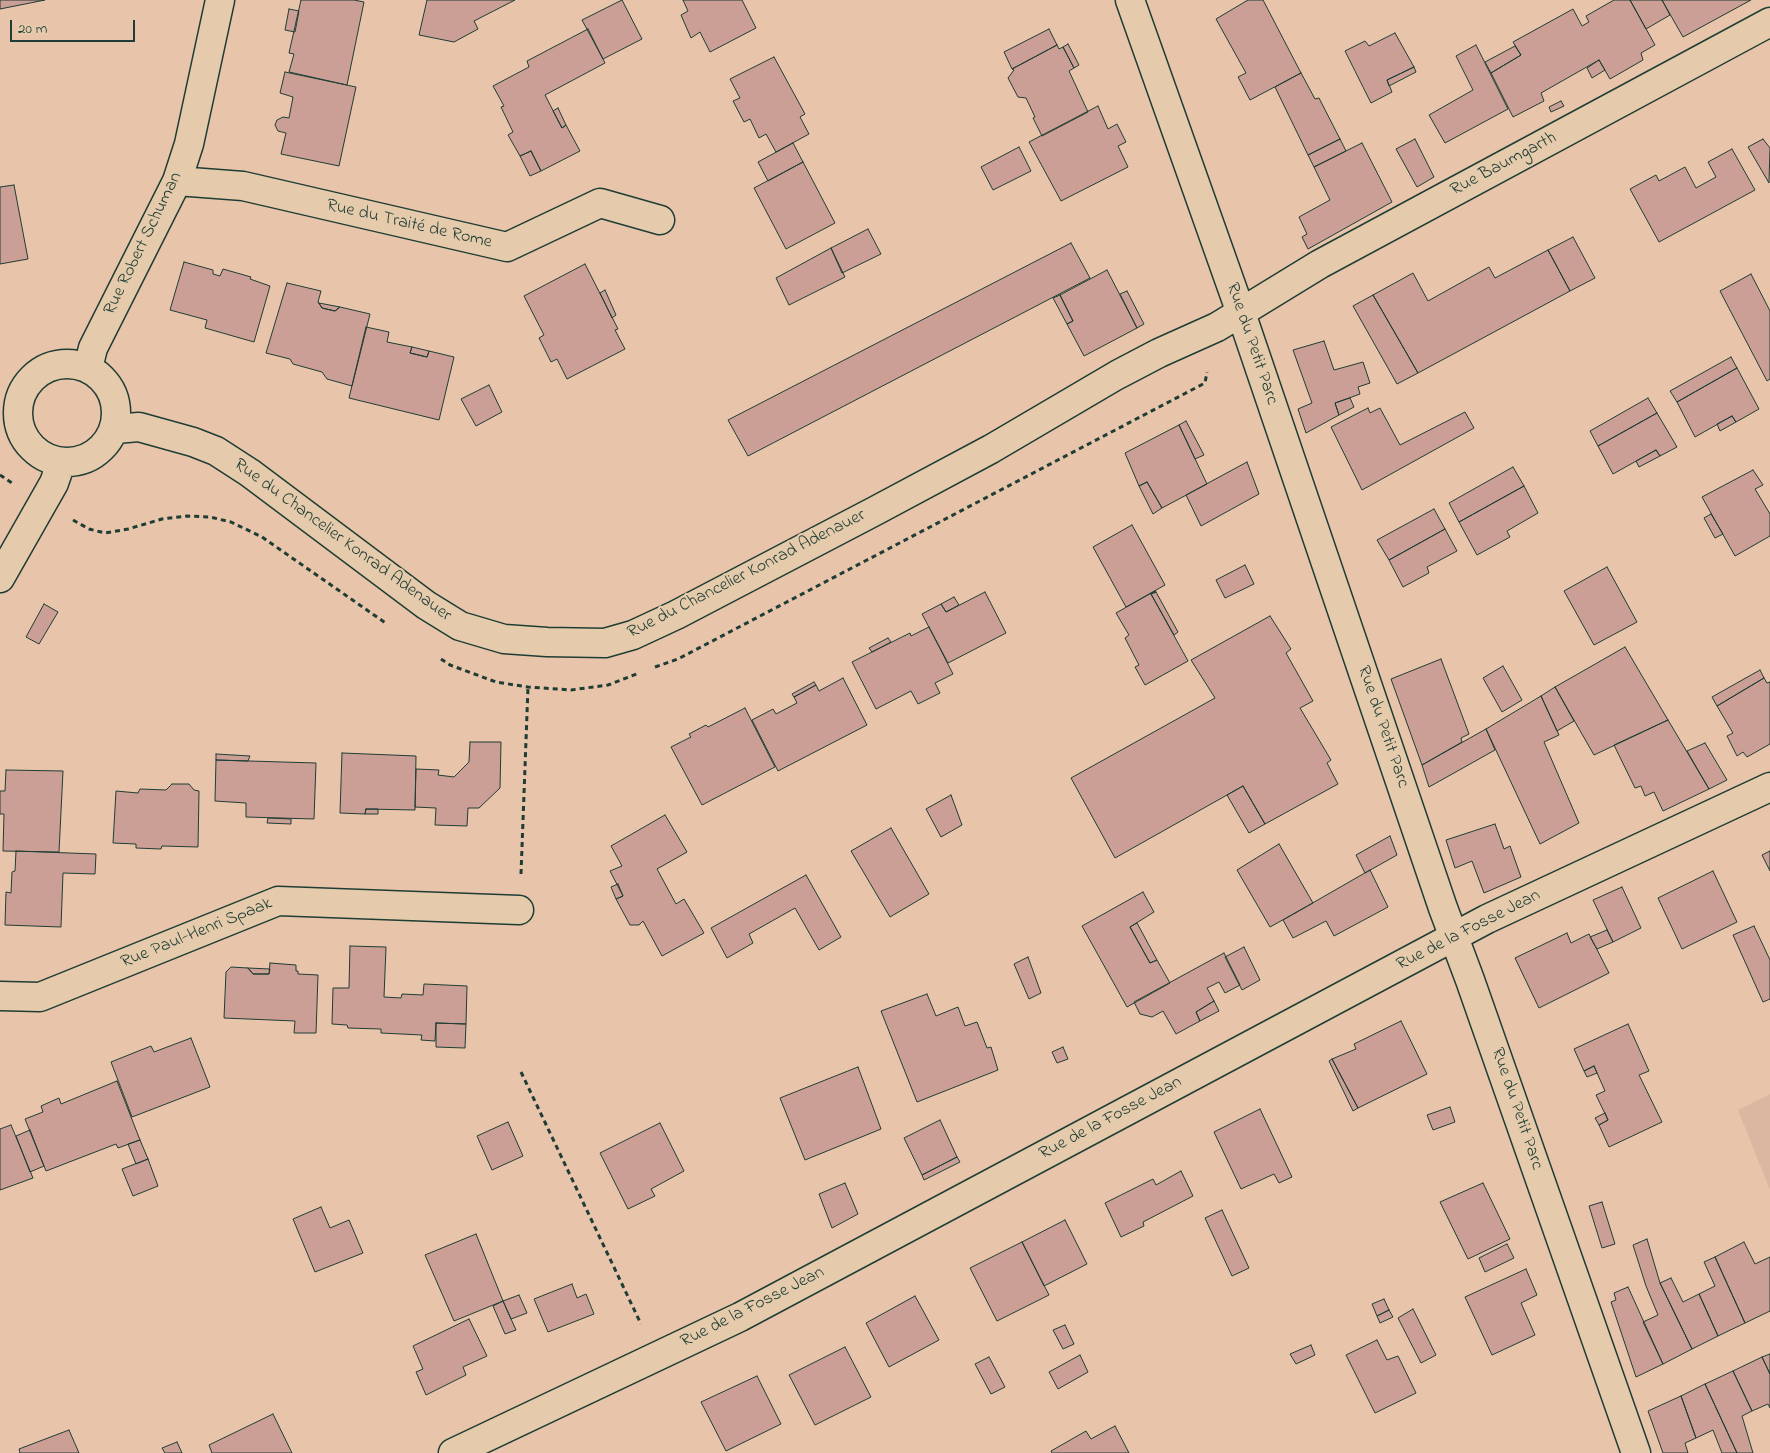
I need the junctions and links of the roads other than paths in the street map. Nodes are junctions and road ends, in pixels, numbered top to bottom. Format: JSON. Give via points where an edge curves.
{"nodes":[{"id":1,"x":220,"y":0,"type":"edge"},
{"id":2,"x":1130,"y":0,"type":"edge"},
{"id":3,"x":1770,"y":22,"type":"edge"},
{"id":4,"x":177,"y":181,"type":"junction"},
{"id":5,"x":660,"y":220,"type":"dead end"},
{"id":6,"x":1241,"y":313,"type":"junction"},
{"id":7,"x":88,"y":368,"type":"junction"},
{"id":8,"x":9,"y":420,"type":"edge"},
{"id":9,"x":115,"y":429,"type":"junction"},
{"id":10,"x":61,"y":463,"type":"junction"},
{"id":11,"x":0,"y":578,"type":"edge"},
{"id":12,"x":1770,"y":787,"type":"edge"},
{"id":13,"x":519,"y":910,"type":"road end"},
{"id":14,"x":1453,"y":937,"type":"junction"},
{"id":15,"x":0,"y":996,"type":"edge"},
{"id":16,"x":453,"y":1453,"type":"edge"},
{"id":17,"x":1636,"y":1453,"type":"edge"}],
"edges":[{"from":1,"to":4,"type":"street","name":"Rue Robert Schuman","via":[[189,144]]},
{"from":2,"to":6,"type":"street","name":"Rue du Petit Parc"},
{"from":3,"to":6,"type":"street","name":"Rue Baumgarth","via":[[1320,264]]},
{"from":4,"to":5,"type":"street","name":"Rue du Traité de Rome","via":[[243,186],[507,247],[600,203]]},
{"from":4,"to":7,"type":"street","name":"Rue Robert Schuman","via":[[93,348]]},
{"from":6,"to":9,"type":"street","name":"Rue du Chancelier Konrad Adenauer","via":[[1117,374],[990,450],[754,575],[633,636],[604,642],[504,639],[460,626],[426,605],[216,451],[139,427]]},
{"from":6,"to":14,"type":"street","name":"Rue du Petit Parc"},
{"from":7,"to":8,"type":"street","via":[[74,364],[44,370],[23,391]]},
{"from":7,"to":9,"type":"street","via":[[100,376],[115,400]]},
{"from":8,"to":10,"type":"street","via":[[33,449]]},
{"from":9,"to":10,"type":"street","via":[[107,444],[94,455],[78,462]]},
{"from":10,"to":11,"type":"street","via":[[54,483]]},
{"from":12,"to":14,"type":"street","name":"Rue de la Fosse Jean"},
{"from":13,"to":15,"type":"street","name":"Rue Paul-Henri Spaak","via":[[278,901],[40,997]]},
{"from":14,"to":16,"type":"street","name":"Rue de la Fosse Jean","via":[[740,1317]]},
{"from":14,"to":17,"type":"street","name":"Rue du Petit Parc"}]}
